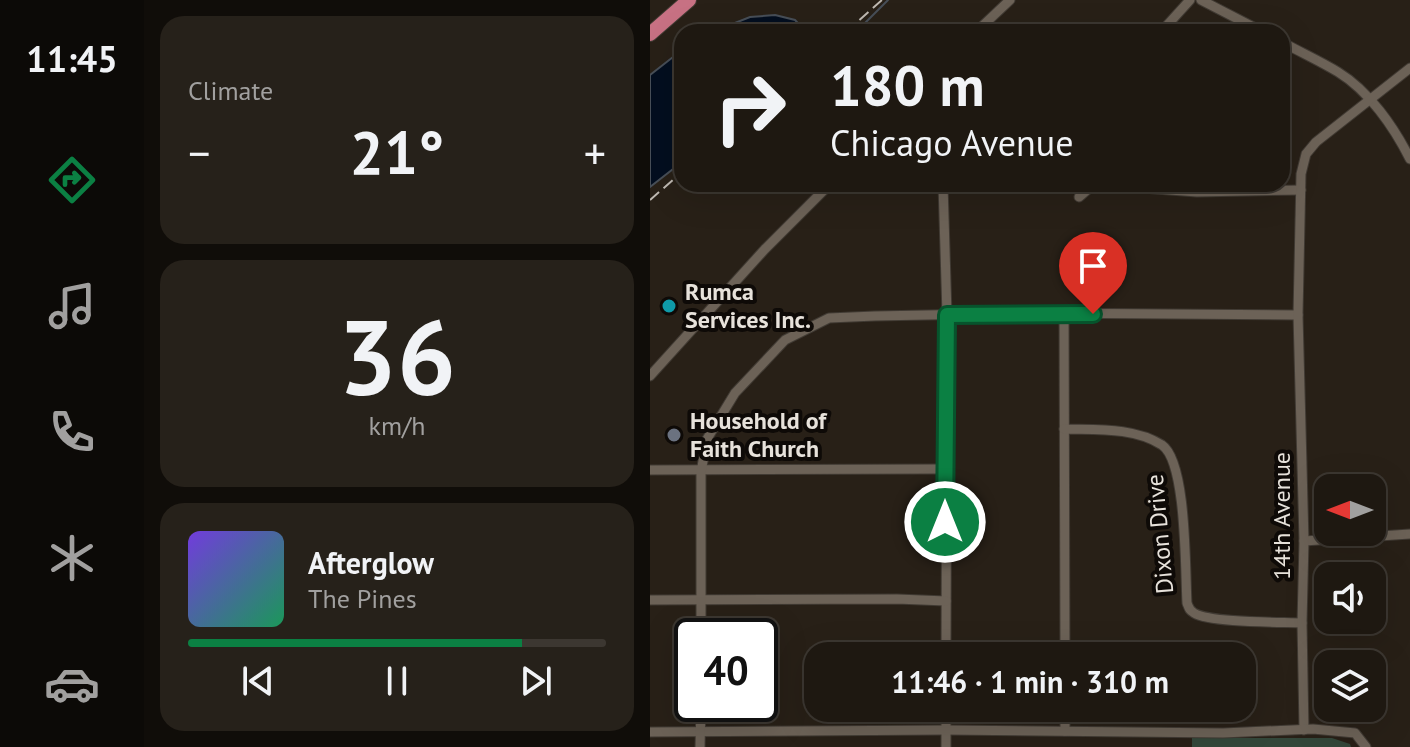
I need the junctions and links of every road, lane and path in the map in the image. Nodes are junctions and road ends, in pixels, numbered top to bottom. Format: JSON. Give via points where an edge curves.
{"nodes":[{"id":1,"x":689,"y":0,"type":"edge"},
{"id":2,"x":1010,"y":0,"type":"edge"},
{"id":3,"x":1190,"y":0,"type":"edge"},
{"id":4,"x":1201,"y":0,"type":"edge"},
{"id":5,"x":984,"y":24,"type":"edge"},
{"id":6,"x":1168,"y":24,"type":"edge"},
{"id":7,"x":1248,"y":24,"type":"edge"},
{"id":8,"x":650,"y":34,"type":"edge"},
{"id":9,"x":1290,"y":46,"type":"edge"},
{"id":10,"x":1410,"y":68,"type":"edge"},
{"id":11,"x":1370,"y":101,"type":"junction"},
{"id":12,"x":1410,"y":159,"type":"edge"},
{"id":13,"x":1290,"y":190,"type":"edge"},
{"id":14,"x":1301,"y":190,"type":"junction"},
{"id":15,"x":822,"y":192,"type":"edge"},
{"id":16,"x":943,"y":192,"type":"edge"},
{"id":17,"x":1085,"y":192,"type":"edge"},
{"id":18,"x":1079,"y":197,"type":"dead end"},
{"id":19,"x":1064,"y":313,"type":"junction"},
{"id":20,"x":947,"y":315,"type":"junction"},
{"id":21,"x":1298,"y":315,"type":"junction"},
{"id":22,"x":650,"y":376,"type":"edge"},
{"id":23,"x":1064,"y":429,"type":"junction"},
{"id":24,"x":945,"y":469,"type":"junction"},
{"id":25,"x":650,"y":470,"type":"edge"},
{"id":26,"x":701,"y":472,"type":"junction"},
{"id":27,"x":1410,"y":534,"type":"edge"},
{"id":28,"x":1304,"y":541,"type":"junction"},
{"id":29,"x":650,"y":600,"type":"edge"},
{"id":30,"x":701,"y":600,"type":"junction"},
{"id":31,"x":946,"y":601,"type":"junction"},
{"id":32,"x":701,"y":618,"type":"edge"},
{"id":33,"x":1302,"y":623,"type":"junction"},
{"id":34,"x":946,"y":642,"type":"edge"},
{"id":35,"x":1065,"y":642,"type":"edge"},
{"id":36,"x":700,"y":722,"type":"edge"},
{"id":37,"x":946,"y":722,"type":"edge"},
{"id":38,"x":1065,"y":722,"type":"edge"},
{"id":39,"x":946,"y":730,"type":"junction"},
{"id":40,"x":1304,"y":730,"type":"junction"},
{"id":41,"x":1065,"y":731,"type":"junction"},
{"id":42,"x":650,"y":732,"type":"edge"},
{"id":43,"x":700,"y":732,"type":"junction"},
{"id":44,"x":700,"y":747,"type":"edge"},
{"id":45,"x":946,"y":747,"type":"edge"},
{"id":46,"x":1366,"y":747,"type":"edge"}],
"edges":[{"from":1,"to":8,"type":"highway"},
{"from":2,"to":5,"type":"street"},
{"from":3,"to":6,"type":"street"},
{"from":4,"to":7,"type":"street"},
{"from":9,"to":11,"type":"street","via":[[1338,72]]},
{"from":10,"to":11,"type":"street","name":"14th Avenue"},
{"from":11,"to":12,"type":"street"},
{"from":11,"to":14,"type":"street","name":"14th Avenue","via":[[1306,154]]},
{"from":13,"to":14,"type":"street"},
{"from":14,"to":21,"type":"street","name":"14th Avenue"},
{"from":15,"to":22,"type":"street"},
{"from":16,"to":20,"type":"street"},
{"from":17,"to":18,"type":"street"},
{"from":19,"to":20,"type":"street"},
{"from":19,"to":21,"type":"street"},
{"from":19,"to":23,"type":"street"},
{"from":20,"to":24,"type":"street"},
{"from":20,"to":26,"type":"street","via":[[829,318],[785,340],[735,393],[712,427]]},
{"from":21,"to":28,"type":"street","name":"14th Avenue"},
{"from":23,"to":33,"type":"street","name":"Dixon Drive","via":[[1134,433],[1164,446],[1177,467],[1190,610],[1229,620]]},
{"from":23,"to":35,"type":"street"},
{"from":24,"to":26,"type":"street"},
{"from":24,"to":31,"type":"street"},
{"from":25,"to":26,"type":"street"},
{"from":26,"to":30,"type":"street"},
{"from":27,"to":28,"type":"street"},
{"from":28,"to":33,"type":"street","name":"14th Avenue"},
{"from":29,"to":30,"type":"street"},
{"from":30,"to":31,"type":"street"},
{"from":30,"to":32,"type":"street"},
{"from":31,"to":34,"type":"street"},
{"from":33,"to":40,"type":"street","name":"14th Avenue"},
{"from":36,"to":43,"type":"street"},
{"from":37,"to":39,"type":"street"},
{"from":38,"to":41,"type":"street"},
{"from":39,"to":41,"type":"street"},
{"from":39,"to":43,"type":"street"},
{"from":39,"to":45,"type":"street"},
{"from":40,"to":41,"type":"street"},
{"from":40,"to":46,"type":"street","via":[[1355,733]]},
{"from":42,"to":43,"type":"street"},
{"from":43,"to":44,"type":"street"}]}
